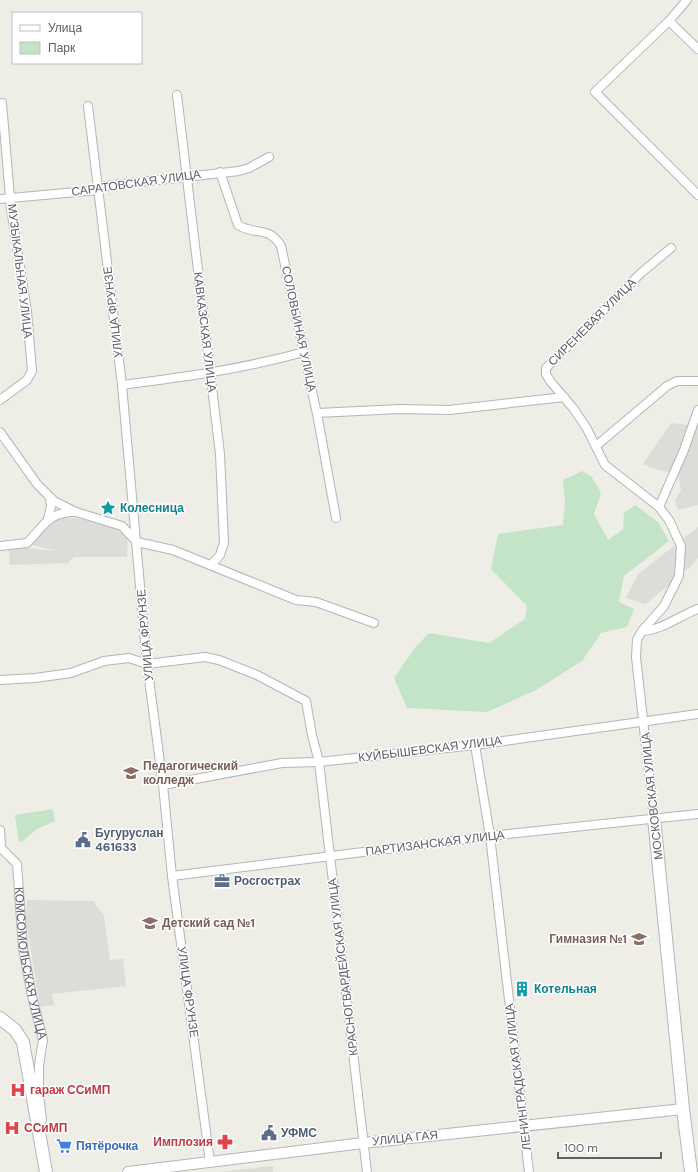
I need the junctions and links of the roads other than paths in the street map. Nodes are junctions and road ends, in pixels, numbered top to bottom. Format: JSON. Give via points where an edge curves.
{"nodes":[{"id":1,"x":687,"y":0,"type":"edge"},
{"id":2,"x":669,"y":21,"type":"junction"},
{"id":3,"x":698,"y":49,"type":"edge"},
{"id":4,"x":177,"y":95,"type":"dead end"},
{"id":5,"x":2,"y":103,"type":"dead end"},
{"id":6,"x":88,"y":106,"type":"dead end"},
{"id":7,"x":269,"y":157,"type":"dead end"},
{"id":8,"x":220,"y":172,"type":"junction"},
{"id":9,"x":186,"y":176,"type":"junction"},
{"id":10,"x":98,"y":190,"type":"junction"},
{"id":11,"x":698,"y":195,"type":"edge"},
{"id":12,"x":10,"y":198,"type":"junction"},
{"id":13,"x":0,"y":199,"type":"edge"},
{"id":14,"x":671,"y":248,"type":"dead end"},
{"id":15,"x":304,"y":352,"type":"junction"},
{"id":16,"x":210,"y":374,"type":"junction"},
{"id":17,"x":698,"y":381,"type":"edge"},
{"id":18,"x":122,"y":385,"type":"junction"},
{"id":19,"x":564,"y":397,"type":"junction"},
{"id":20,"x":0,"y":400,"type":"edge"},
{"id":21,"x":698,"y":410,"type":"edge"},
{"id":22,"x":317,"y":413,"type":"junction"},
{"id":23,"x":0,"y":432,"type":"edge"},
{"id":24,"x":596,"y":446,"type":"junction"},
{"id":25,"x":605,"y":465,"type":"joint"},
{"id":26,"x":50,"y":498,"type":"junction"},
{"id":27,"x":658,"y":507,"type":"junction"},
{"id":28,"x":76,"y":512,"type":"junction"},
{"id":29,"x":336,"y":518,"type":"dead end"},
{"id":30,"x":48,"y":519,"type":"junction"},
{"id":31,"x":137,"y":542,"type":"junction"},
{"id":32,"x":0,"y":546,"type":"edge"},
{"id":33,"x":211,"y":565,"type":"junction"},
{"id":34,"x":698,"y":609,"type":"edge"},
{"id":35,"x":374,"y":623,"type":"dead end"},
{"id":36,"x":642,"y":631,"type":"junction"},
{"id":37,"x":147,"y":664,"type":"junction"},
{"id":38,"x":0,"y":680,"type":"edge"},
{"id":39,"x":698,"y":714,"type":"edge"},
{"id":40,"x":644,"y":722,"type":"junction"},
{"id":41,"x":475,"y":745,"type":"junction"},
{"id":42,"x":319,"y":762,"type":"junction"},
{"id":43,"x":163,"y":785,"type":"junction"},
{"id":44,"x":698,"y":814,"type":"edge"},
{"id":45,"x":654,"y":818,"type":"junction"},
{"id":46,"x":0,"y":830,"type":"edge"},
{"id":47,"x":490,"y":836,"type":"junction"},
{"id":48,"x":330,"y":857,"type":"junction"},
{"id":49,"x":172,"y":876,"type":"junction"},
{"id":50,"x":0,"y":1018,"type":"edge"},
{"id":51,"x":37,"y":1097,"type":"junction"},
{"id":52,"x":683,"y":1109,"type":"junction"},
{"id":53,"x":524,"y":1126,"type":"junction"},
{"id":54,"x":363,"y":1143,"type":"junction"},
{"id":55,"x":210,"y":1162,"type":"junction"},
{"id":56,"x":46,"y":1172,"type":"edge"},
{"id":57,"x":128,"y":1172,"type":"edge"},
{"id":58,"x":367,"y":1172,"type":"edge"},
{"id":59,"x":529,"y":1172,"type":"edge"},
{"id":60,"x":692,"y":1172,"type":"edge"}],
"edges":[{"from":1,"to":2,"type":"street"},
{"from":2,"to":3,"type":"street"},
{"from":2,"to":11,"type":"street","via":[[595,92]]},
{"from":4,"to":9,"type":"street","name":"КАВКАЗСКАЯ УЛИЦА"},
{"from":5,"to":12,"type":"street","name":"МУЗЫКАЛЬНАЯ УЛИЦА"},
{"from":6,"to":10,"type":"street","name":"УЛИЦА ФРУНЗЕ"},
{"from":7,"to":8,"type":"street","name":"САРАТОВСКАЯ УЛИЦА","via":[[239,171]]},
{"from":8,"to":9,"type":"street","name":"САРАТОВСКАЯ УЛИЦА"},
{"from":8,"to":15,"type":"street","name":"СОЛОВЬИНАЯ УЛИЦА","via":[[238,225],[247,230],[267,232],[275,236],[281,246]]},
{"from":9,"to":10,"type":"street","name":"САРАТОВСКАЯ УЛИЦА","via":[[105,186]]},
{"from":9,"to":16,"type":"street","name":"КАВКАЗСКАЯ УЛИЦА"},
{"from":10,"to":12,"type":"street","name":"САРАТОВСКАЯ УЛИЦА"},
{"from":10,"to":18,"type":"street","name":"УЛИЦА ФРУНЗЕ"},
{"from":12,"to":13,"type":"street","name":"САРАТОВСКАЯ УЛИЦА"},
{"from":12,"to":20,"type":"street","name":"МУЗЫКАЛЬНАЯ УЛИЦА","via":[[27,312],[32,372],[27,380]]},
{"from":14,"to":19,"type":"street","name":"СИРЕНЕВАЯ УЛИЦА","via":[[641,273],[546,368],[546,374]]},
{"from":15,"to":16,"type":"street","via":[[258,365]]},
{"from":15,"to":22,"type":"street","name":"СОЛОВЬИНАЯ УЛИЦА"},
{"from":16,"to":18,"type":"street"},
{"from":16,"to":33,"type":"street","name":"КАВКАЗСКАЯ УЛИЦА","via":[[220,454],[224,543],[220,555]]},
{"from":17,"to":24,"type":"street","via":[[677,381],[667,386]]},
{"from":18,"to":31,"type":"street","name":"УЛИЦА ФРУНЗЕ"},
{"from":19,"to":22,"type":"street","via":[[449,410],[400,409]]},
{"from":19,"to":24,"type":"street","name":"СИРЕНЕВАЯ УЛИЦА"},
{"from":21,"to":27,"type":"street","via":[[684,450]]},
{"from":22,"to":29,"type":"street","name":"СОЛОВЬИНАЯ УЛИЦА"},
{"from":23,"to":26,"type":"street"},
{"from":24,"to":25,"type":"street","name":"СИРЕНЕВАЯ УЛИЦА"},
{"from":25,"to":27,"type":"street","name":"МОСКОВСКАЯ УЛИЦА"},
{"from":26,"to":28,"type":"street"},
{"from":26,"to":30,"type":"street","via":[[52,506]]},
{"from":27,"to":36,"type":"street","name":"МОСКОВСКАЯ УЛИЦА","via":[[669,520],[681,546],[679,576],[664,606]]},
{"from":28,"to":30,"type":"street","via":[[67,512]]},
{"from":28,"to":31,"type":"street","via":[[122,526]]},
{"from":30,"to":32,"type":"street","via":[[27,542]]},
{"from":31,"to":33,"type":"street","via":[[173,550]]},
{"from":31,"to":37,"type":"street","name":"УЛИЦА ФРУНЗЕ"},
{"from":33,"to":35,"type":"street","via":[[296,600],[316,602]]},
{"from":34,"to":36,"type":"street","via":[[660,628]]},
{"from":36,"to":40,"type":"street","name":"МОСКОВСКАЯ УЛИЦА","via":[[637,640],[636,657]]},
{"from":37,"to":38,"type":"street","via":[[129,658],[104,661],[71,673]]},
{"from":37,"to":42,"type":"street","name":"КРАСНОГВАРДЕЙСКАЯ УЛИЦА","via":[[205,658],[220,660],[257,675],[306,700]]},
{"from":37,"to":43,"type":"street","name":"УЛИЦА ФРУНЗЕ"},
{"from":39,"to":40,"type":"street","name":"КУЙБЫШЕВСКАЯ УЛИЦА"},
{"from":40,"to":41,"type":"street","name":"КУЙБЫШЕВСКАЯ УЛИЦА"},
{"from":40,"to":45,"type":"street","name":"МОСКОВСКАЯ УЛИЦА"},
{"from":41,"to":42,"type":"street","name":"КУЙБЫШЕВСКАЯ УЛИЦА"},
{"from":41,"to":47,"type":"street","name":"ЛЕНИНГРАДСКАЯ УЛИЦА"},
{"from":42,"to":43,"type":"street","name":"КУЙБЫШЕВСКАЯ УЛИЦА","via":[[282,763]]},
{"from":42,"to":48,"type":"street","name":"КРАСНОГВАРДЕЙСКАЯ УЛИЦА"},
{"from":43,"to":49,"type":"street","name":"УЛИЦА ФРУНЗЕ"},
{"from":44,"to":45,"type":"street","name":"ПАРТИЗАНСКАЯ УЛИЦА"},
{"from":45,"to":47,"type":"street","name":"ПАРТИЗАНСКАЯ УЛИЦА"},
{"from":45,"to":52,"type":"main road","name":"МОСКОВСКАЯ УЛИЦА"},
{"from":46,"to":51,"type":"street","name":"КОМСОМОЛЬСКАЯ УЛИЦА","via":[[1,848],[17,864],[23,948],[43,1040],[38,1065]]},
{"from":47,"to":48,"type":"street","name":"ПАРТИЗАНСКАЯ УЛИЦА"},
{"from":47,"to":53,"type":"street","name":"ЛЕНИНГРАДСКАЯ УЛИЦА"},
{"from":48,"to":49,"type":"street","name":"ПАРТИЗАНСКАЯ УЛИЦА"},
{"from":48,"to":54,"type":"street","name":"КРАСНОГВАРДЕЙСКАЯ УЛИЦА"},
{"from":49,"to":55,"type":"street","name":"УЛИЦА ФРУНЗЕ"},
{"from":50,"to":51,"type":"main road","name":"КОМСОМОЛЬСКАЯ УЛИЦА","via":[[15,1030],[23,1042]]},
{"from":51,"to":56,"type":"main road","name":"КОМСОМОЛЬСКАЯ УЛИЦА"},
{"from":52,"to":53,"type":"street","name":"УЛИЦА ГАЯ"},
{"from":52,"to":60,"type":"main road","name":"МОСКОВСКАЯ УЛИЦА"},
{"from":53,"to":54,"type":"street","name":"УЛИЦА ГАЯ"},
{"from":53,"to":59,"type":"street","name":"ЛЕНИНГРАДСКАЯ УЛИЦА"},
{"from":54,"to":55,"type":"street","name":"УЛИЦА ГАЯ"},
{"from":54,"to":58,"type":"street","name":"КРАСНОГВАРДЕЙСКАЯ УЛИЦА"},
{"from":55,"to":57,"type":"street","name":"УЛИЦА ГАЯ"}]}
